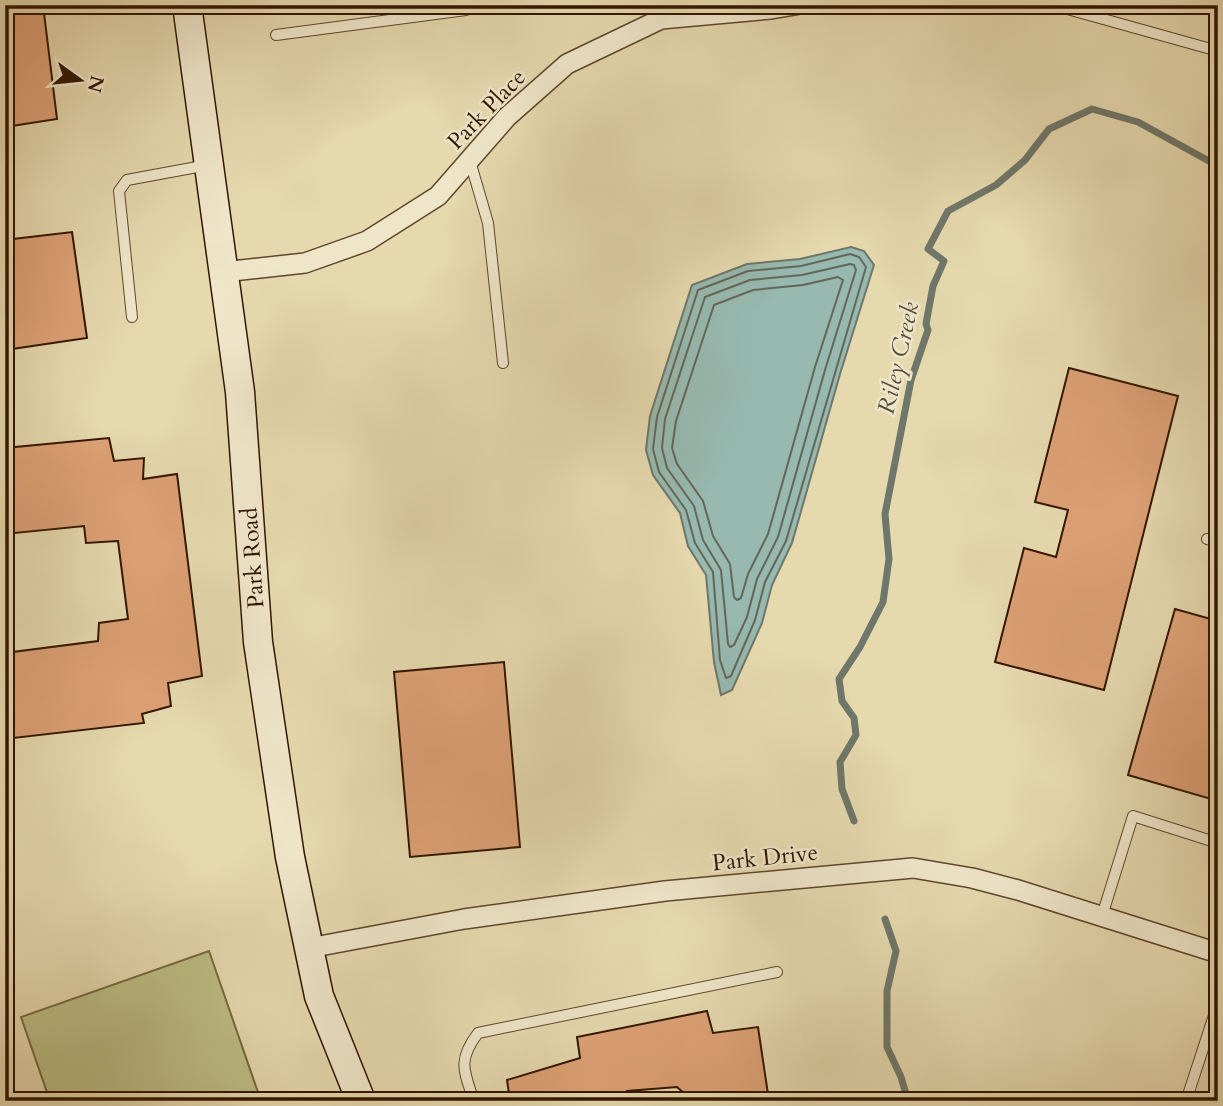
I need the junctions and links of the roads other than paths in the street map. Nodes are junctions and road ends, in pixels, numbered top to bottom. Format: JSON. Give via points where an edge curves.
{"nodes":[{"id":1,"x":187,"y":5,"type":"edge"},
{"id":2,"x":794,"y":5,"type":"edge"},
{"id":3,"x":1052,"y":5,"type":"edge"},
{"id":4,"x":466,"y":10,"type":"dead end"},
{"id":5,"x":276,"y":35,"type":"dead end"},
{"id":6,"x":1218,"y":51,"type":"edge"},
{"id":7,"x":470,"y":160,"type":"junction"},
{"id":8,"x":209,"y":165,"type":"junction"},
{"id":9,"x":223,"y":272,"type":"junction"},
{"id":10,"x":132,"y":317,"type":"dead end"},
{"id":11,"x":503,"y":363,"type":"dead end"},
{"id":12,"x":1218,"y":843,"type":"edge"},
{"id":13,"x":1102,"y":916,"type":"junction"},
{"id":14,"x":309,"y":948,"type":"junction"},
{"id":15,"x":1218,"y":953,"type":"edge"},
{"id":16,"x":777,"y":972,"type":"dead end"},
{"id":17,"x":1218,"y":1003,"type":"edge"},
{"id":18,"x":361,"y":1101,"type":"edge"},
{"id":19,"x":474,"y":1101,"type":"edge"},
{"id":20,"x":1186,"y":1101,"type":"edge"}],
"edges":[{"from":1,"to":8,"type":"street","name":"Park Road"},
{"from":2,"to":7,"type":"street","name":"Park Place","via":[[661,19],[568,64],[507,117]]},
{"from":3,"to":6,"type":"lane"},
{"from":4,"to":5,"type":"lane"},
{"from":7,"to":9,"type":"street","name":"Park Place","via":[[438,196],[367,241],[305,263]]},
{"from":7,"to":11,"type":"lane","via":[[488,223]]},
{"from":8,"to":9,"type":"street","name":"Park Road"},
{"from":8,"to":10,"type":"lane","via":[[127,180],[119,191]]},
{"from":9,"to":14,"type":"street","name":"Park Road","via":[[240,392],[258,642],[290,857]]},
{"from":12,"to":13,"type":"lane","via":[[1133,816]]},
{"from":13,"to":14,"type":"street","name":"Park Drive","via":[[972,878],[913,868],[652,892],[464,919]]},
{"from":13,"to":15,"type":"street","name":"Park Drive"},
{"from":14,"to":18,"type":"street","name":"Park Road","via":[[319,996]]},
{"from":16,"to":19,"type":"lane","via":[[478,1033],[467,1048],[463,1067]]},
{"from":17,"to":20,"type":"lane"}]}
